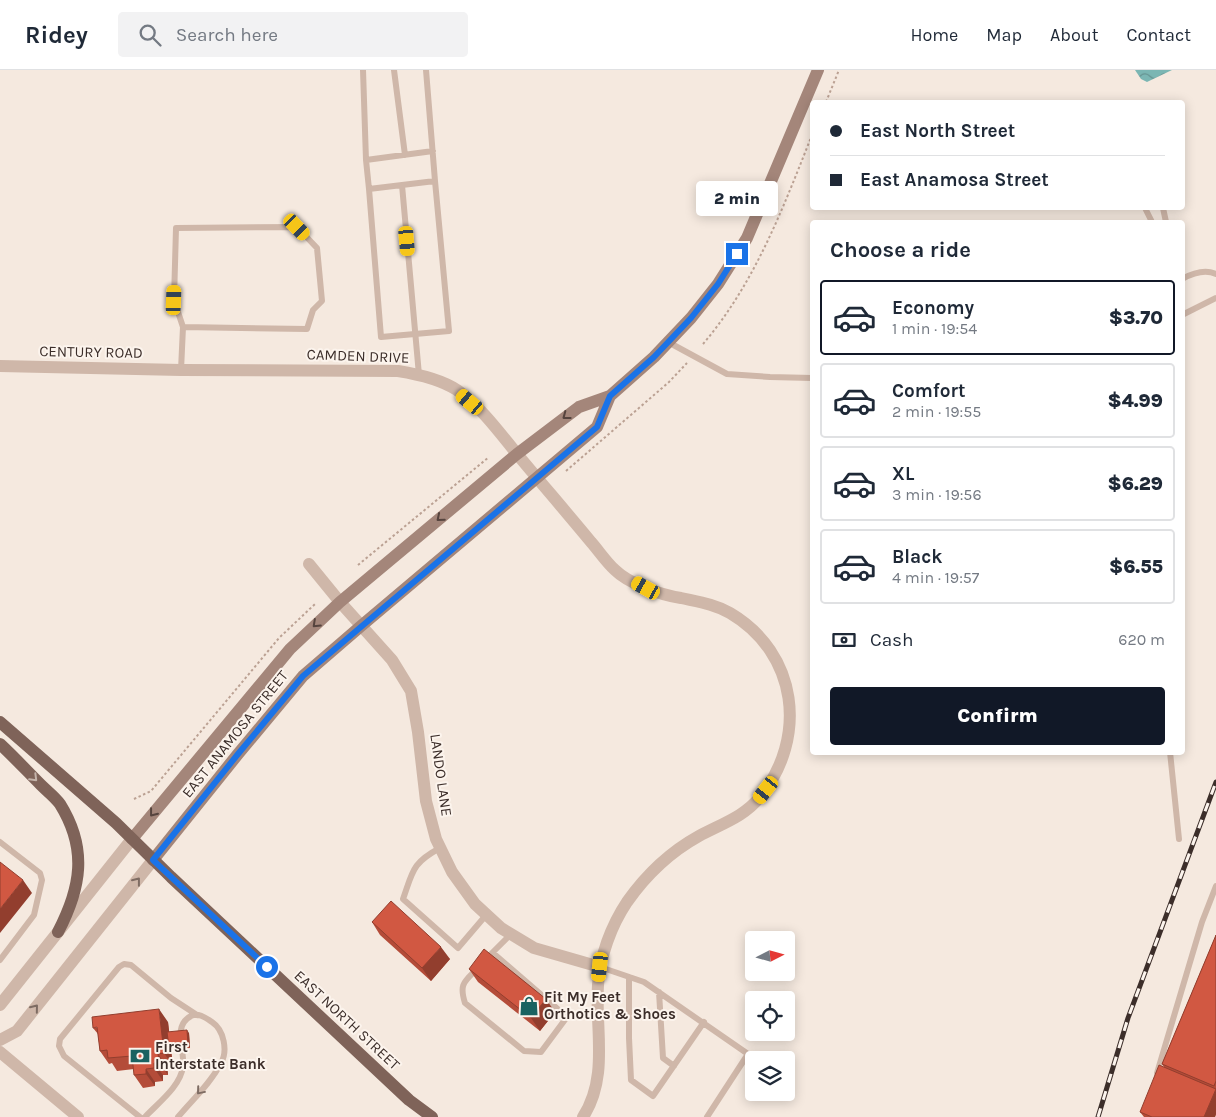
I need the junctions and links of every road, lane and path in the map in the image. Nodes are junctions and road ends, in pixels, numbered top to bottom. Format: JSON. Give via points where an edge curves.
{"nodes":[{"id":1,"x":363,"y":70,"type":"edge"},
{"id":2,"x":394,"y":70,"type":"edge"},
{"id":3,"x":426,"y":70,"type":"edge"},
{"id":4,"x":818,"y":70,"type":"edge"},
{"id":5,"x":839,"y":70,"type":"edge"},
{"id":6,"x":827,"y":100,"type":"edge"},
{"id":7,"x":810,"y":140,"type":"edge"},
{"id":8,"x":433,"y":151,"type":"junction"},
{"id":9,"x":405,"y":155,"type":"junction"},
{"id":10,"x":366,"y":160,"type":"junction"},
{"id":11,"x":435,"y":182,"type":"junction"},
{"id":12,"x":402,"y":185,"type":"junction"},
{"id":13,"x":369,"y":188,"type":"junction"},
{"id":14,"x":1216,"y":274,"type":"edge"},
{"id":15,"x":1185,"y":277,"type":"edge"},
{"id":16,"x":1216,"y":298,"type":"edge"},
{"id":17,"x":1185,"y":314,"type":"edge"},
{"id":18,"x":183,"y":327,"type":"junction"},
{"id":19,"x":416,"y":335,"type":"junction"},
{"id":20,"x":668,"y":342,"type":"junction"},
{"id":21,"x":703,"y":344,"type":"dead end"},
{"id":22,"x":687,"y":363,"type":"dead end"},
{"id":23,"x":0,"y":366,"type":"edge"},
{"id":24,"x":181,"y":370,"type":"junction"},
{"id":25,"x":419,"y":374,"type":"junction"},
{"id":26,"x":810,"y":378,"type":"edge"},
{"id":27,"x":610,"y":396,"type":"junction"},
{"id":28,"x":517,"y":454,"type":"junction"},
{"id":29,"x":489,"y":457,"type":"dead end"},
{"id":30,"x":566,"y":471,"type":"dead end"},
{"id":31,"x":538,"y":478,"type":"junction"},
{"id":32,"x":309,"y":564,"type":"dead end"},
{"id":33,"x":358,"y":565,"type":"dead end"},
{"id":34,"x":340,"y":602,"type":"junction"},
{"id":35,"x":316,"y":604,"type":"dead end"},
{"id":36,"x":361,"y":626,"type":"junction"},
{"id":37,"x":0,"y":722,"type":"edge"},
{"id":38,"x":0,"y":744,"type":"edge"},
{"id":39,"x":1170,"y":755,"type":"edge"},
{"id":40,"x":134,"y":799,"type":"dead end"},
{"id":41,"x":132,"y":839,"type":"junction"},
{"id":42,"x":1179,"y":839,"type":"dead end"},
{"id":43,"x":0,"y":842,"type":"edge"},
{"id":44,"x":440,"y":848,"type":"junction"},
{"id":45,"x":153,"y":860,"type":"junction"},
{"id":46,"x":1216,"y":886,"type":"edge"},
{"id":47,"x":487,"y":914,"type":"junction"},
{"id":48,"x":58,"y":932,"type":"junction"},
{"id":49,"x":511,"y":934,"type":"junction"},
{"id":50,"x":493,"y":953,"type":"junction"},
{"id":51,"x":0,"y":960,"type":"edge"},
{"id":52,"x":600,"y":967,"type":"junction"},
{"id":53,"x":629,"y":977,"type":"junction"},
{"id":54,"x":659,"y":992,"type":"junction"},
{"id":55,"x":0,"y":1005,"type":"edge"},
{"id":56,"x":198,"y":1015,"type":"junction"},
{"id":57,"x":704,"y":1022,"type":"junction"},
{"id":58,"x":0,"y":1040,"type":"edge"},
{"id":59,"x":0,"y":1052,"type":"edge"},
{"id":60,"x":674,"y":1066,"type":"junction"},
{"id":61,"x":1155,"y":1080,"type":"edge"},
{"id":62,"x":707,"y":1116,"type":"edge"},
{"id":63,"x":78,"y":1117,"type":"edge"},
{"id":64,"x":140,"y":1117,"type":"edge"},
{"id":65,"x":145,"y":1117,"type":"edge"},
{"id":66,"x":178,"y":1117,"type":"edge"},
{"id":67,"x":432,"y":1117,"type":"edge"},
{"id":68,"x":583,"y":1117,"type":"edge"}],
"edges":[{"from":1,"to":10,"type":"lane"},
{"from":2,"to":9,"type":"lane"},
{"from":3,"to":8,"type":"lane"},
{"from":4,"to":20,"type":"main road","name":"EAST ANAMOSA STREET","via":[[747,238],[718,284]]},
{"from":5,"to":6,"type":"path"},
{"from":7,"to":21,"type":"path","via":[[764,250],[720,324]]},
{"from":8,"to":9,"type":"lane"},
{"from":8,"to":11,"type":"lane"},
{"from":9,"to":10,"type":"lane"},
{"from":10,"to":13,"type":"lane"},
{"from":11,"to":12,"type":"lane"},
{"from":11,"to":19,"type":"lane","via":[[449,331]]},
{"from":12,"to":13,"type":"lane"},
{"from":12,"to":19,"type":"lane"},
{"from":13,"to":19,"type":"lane","via":[[382,337]]},
{"from":14,"to":15,"type":"lane","via":[[1204,272]]},
{"from":16,"to":17,"type":"lane"},
{"from":18,"to":18,"type":"lane","via":[[306,329],[313,310],[322,301],[317,248],[297,227],[176,228],[174,300]]},
{"from":18,"to":24,"type":"lane"},
{"from":19,"to":25,"type":"lane"},
{"from":20,"to":26,"type":"lane","via":[[728,374]]},
{"from":20,"to":27,"type":"main road","name":"EAST ANAMOSA STREET"},
{"from":22,"to":30,"type":"path"},
{"from":23,"to":24,"type":"street","name":"CENTURY ROAD"},
{"from":24,"to":25,"type":"street","name":"CAMDEN DRIVE","via":[[398,371]]},
{"from":25,"to":28,"type":"street","name":"CAMDEN DRIVE","via":[[455,389],[486,415]]},
{"from":27,"to":28,"type":"main road","name":"EAST ANAMOSA STREET","one_way":true,"via":[[579,407]]},
{"from":27,"to":31,"type":"main road","name":"EAST ANAMOSA STREET","via":[[597,427]]},
{"from":28,"to":31,"type":"street","name":"CAMDEN DRIVE"},
{"from":28,"to":34,"type":"main road","name":"EAST ANAMOSA STREET","one_way":true},
{"from":29,"to":33,"type":"path"},
{"from":31,"to":36,"type":"main road","name":"EAST ANAMOSA STREET"},
{"from":31,"to":52,"type":"street","name":"CAMDEN DRIVE","via":[[616,572],[665,595],[717,606],[748,625],[777,662],[789,695],[788,744],[766,790],[747,810],[667,857],[644,880],[617,921]]},
{"from":32,"to":34,"type":"street","name":"LANDO LANE"},
{"from":34,"to":36,"type":"street","name":"LANDO LANE"},
{"from":34,"to":41,"type":"main road","name":"EAST ANAMOSA STREET","one_way":true,"via":[[290,649]]},
{"from":35,"to":40,"type":"path","via":[[260,659],[151,791]]},
{"from":36,"to":44,"type":"street","name":"LANDO LANE","via":[[392,660],[412,691],[426,801]]},
{"from":36,"to":45,"type":"main road","name":"EAST ANAMOSA STREET","via":[[303,676]]},
{"from":37,"to":41,"type":"main road","name":"EAST NORTH STREET"},
{"from":38,"to":48,"type":"main road","one_way":true,"via":[[60,803],[74,833],[78,881]]},
{"from":39,"to":42,"type":"lane"},
{"from":41,"to":45,"type":"main road","name":"EAST NORTH STREET"},
{"from":41,"to":48,"type":"street","name":"EAST ANAMOSA STREET"},
{"from":43,"to":51,"type":"lane","via":[[40,873],[42,880],[34,914]]},
{"from":44,"to":47,"type":"street","name":"LANDO LANE","via":[[452,872],[475,904]]},
{"from":44,"to":47,"type":"lane","via":[[416,865],[402,899],[458,948]]},
{"from":58,"to":45,"type":"street","name":"EAST ANAMOSA STREET","one_way":true,"via":[[17,1031]]},
{"from":45,"to":67,"type":"main road","name":"EAST NORTH STREET","via":[[409,1100]]},
{"from":46,"to":61,"type":"lane","via":[[1202,922]]},
{"from":47,"to":49,"type":"street","name":"LANDO LANE"},
{"from":48,"to":55,"type":"street","name":"EAST ANAMOSA STREET"},
{"from":49,"to":50,"type":"lane"},
{"from":49,"to":52,"type":"street","name":"LANDO LANE","via":[[534,948]]},
{"from":50,"to":50,"type":"lane","via":[[463,983],[465,1003],[524,1051],[541,1052],[567,1017]]},
{"from":52,"to":53,"type":"lane"},
{"from":52,"to":68,"type":"street","name":"CAMDEN DRIVE","via":[[597,1005],[599,1070],[591,1102]]},
{"from":53,"to":54,"type":"lane"},
{"from":53,"to":60,"type":"lane","via":[[628,1038],[632,1080],[654,1096]]},
{"from":54,"to":57,"type":"lane"},
{"from":54,"to":60,"type":"lane","via":[[663,1058]]},
{"from":56,"to":64,"type":"lane","via":[[171,998],[131,965],[124,964],[118,967],[64,1034],[60,1046],[64,1056]]},
{"from":56,"to":65,"type":"lane","via":[[191,1016],[180,1032],[181,1075]]},
{"from":56,"to":66,"type":"lane","one_way":true,"via":[[215,1024],[223,1036],[225,1051],[214,1074]]},
{"from":57,"to":60,"type":"lane"},
{"from":57,"to":62,"type":"lane","via":[[748,1054]]},
{"from":59,"to":63,"type":"street"}]}
